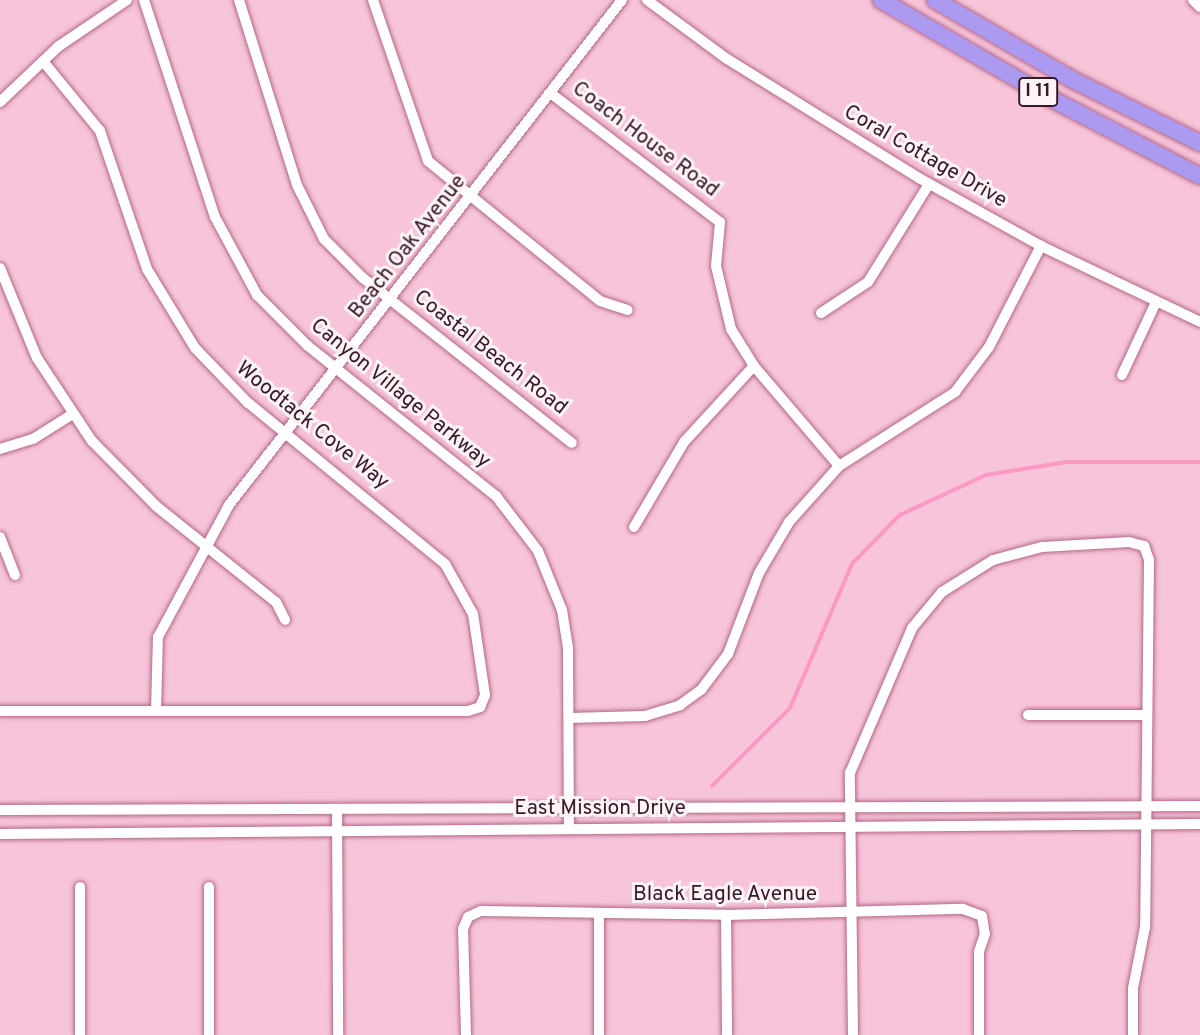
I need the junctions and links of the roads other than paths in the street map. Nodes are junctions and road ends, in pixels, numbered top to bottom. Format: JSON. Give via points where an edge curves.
{"nodes":[{"id":1,"x":127,"y":0,"type":"edge"},
{"id":2,"x":144,"y":0,"type":"edge"},
{"id":3,"x":239,"y":0,"type":"edge"},
{"id":4,"x":373,"y":0,"type":"edge"},
{"id":5,"x":622,"y":0,"type":"edge"},
{"id":6,"x":647,"y":0,"type":"edge"},
{"id":7,"x":881,"y":0,"type":"edge"},
{"id":8,"x":935,"y":0,"type":"edge"},
{"id":9,"x":1193,"y":0,"type":"edge"},
{"id":10,"x":1200,"y":7,"type":"edge"},
{"id":11,"x":43,"y":61,"type":"junction"},
{"id":12,"x":553,"y":95,"type":"junction"},
{"id":13,"x":0,"y":102,"type":"edge"},
{"id":14,"x":1200,"y":143,"type":"edge"},
{"id":15,"x":1200,"y":176,"type":"edge"},
{"id":16,"x":929,"y":184,"type":"junction"},
{"id":17,"x":470,"y":199,"type":"junction"},
{"id":18,"x":1041,"y":246,"type":"junction"},
{"id":19,"x":0,"y":268,"type":"edge"},
{"id":20,"x":390,"y":299,"type":"junction"},
{"id":21,"x":1156,"y":302,"type":"junction"},
{"id":22,"x":6,"y":304,"type":"edge"},
{"id":23,"x":628,"y":310,"type":"dead end"},
{"id":24,"x":821,"y":313,"type":"dead end"},
{"id":25,"x":1200,"y":322,"type":"edge"},
{"id":26,"x":754,"y":366,"type":"junction"},
{"id":27,"x":336,"y":369,"type":"junction"},
{"id":28,"x":1122,"y":374,"type":"dead end"},
{"id":29,"x":71,"y":415,"type":"junction"},
{"id":30,"x":285,"y":433,"type":"junction"},
{"id":31,"x":572,"y":443,"type":"dead end"},
{"id":32,"x":0,"y":449,"type":"edge"},
{"id":33,"x":839,"y":466,"type":"junction"},
{"id":34,"x":634,"y":527,"type":"dead end"},
{"id":35,"x":0,"y":537,"type":"edge"},
{"id":36,"x":204,"y":546,"type":"junction"},
{"id":37,"x":15,"y":575,"type":"dead end"},
{"id":38,"x":285,"y":620,"type":"dead end"},
{"id":39,"x":0,"y":711,"type":"edge"},
{"id":40,"x":156,"y":711,"type":"junction"},
{"id":41,"x":1028,"y":715,"type":"dead end"},
{"id":42,"x":1145,"y":715,"type":"junction"},
{"id":43,"x":569,"y":718,"type":"junction"},
{"id":44,"x":1145,"y":805,"type":"junction"},
{"id":45,"x":850,"y":806,"type":"junction"},
{"id":46,"x":1200,"y":806,"type":"edge"},
{"id":47,"x":337,"y":808,"type":"junction"},
{"id":48,"x":569,"y":808,"type":"junction"},
{"id":49,"x":0,"y":810,"type":"edge"},
{"id":50,"x":1200,"y":824,"type":"edge"},
{"id":51,"x":1145,"y":826,"type":"junction"},
{"id":52,"x":569,"y":828,"type":"junction"},
{"id":53,"x":852,"y":828,"type":"junction"},
{"id":54,"x":337,"y":830,"type":"junction"},
{"id":55,"x":0,"y":834,"type":"edge"},
{"id":56,"x":80,"y":887,"type":"dead end"},
{"id":57,"x":209,"y":887,"type":"dead end"},
{"id":58,"x":853,"y":914,"type":"junction"},
{"id":59,"x":599,"y":915,"type":"junction"},
{"id":60,"x":726,"y":915,"type":"junction"},
{"id":61,"x":80,"y":1035,"type":"edge"},
{"id":62,"x":209,"y":1035,"type":"edge"},
{"id":63,"x":338,"y":1035,"type":"edge"},
{"id":64,"x":466,"y":1035,"type":"edge"},
{"id":65,"x":599,"y":1035,"type":"edge"},
{"id":66,"x":726,"y":1035,"type":"edge"},
{"id":67,"x":853,"y":1035,"type":"edge"},
{"id":68,"x":979,"y":1035,"type":"edge"},
{"id":69,"x":1133,"y":1035,"type":"edge"}],
"edges":[{"from":1,"to":11,"type":"street"},
{"from":2,"to":27,"type":"street","name":"Canyon Village Parkway","via":[[233,258],[272,312]]},
{"from":3,"to":20,"type":"street","name":"Coastal Beach Road","via":[[308,213],[347,264]]},
{"from":4,"to":17,"type":"street","via":[[422,151]]},
{"from":5,"to":12,"type":"street","name":"Beach Oak Avenue"},
{"from":6,"to":16,"type":"street","name":"Coral Cottage Drive","via":[[727,59]]},
{"from":7,"to":15,"type":"highway","number":"I 11","via":[[1050,98]]},
{"from":8,"to":14,"type":"highway","number":"I 11","via":[[1073,80]]},
{"from":9,"to":10,"type":"street"},
{"from":11,"to":13,"type":"street"},
{"from":11,"to":30,"type":"street","name":"Woodtack Cove Way","via":[[100,131],[147,269],[183,331],[217,373]]},
{"from":12,"to":17,"type":"street","name":"Beach Oak Avenue"},
{"from":12,"to":26,"type":"street","name":"Coach House Road","via":[[720,222],[720,297],[731,329]]},
{"from":16,"to":18,"type":"street","name":"Coral Cottage Drive"},
{"from":16,"to":24,"type":"street","via":[[868,282]]},
{"from":17,"to":20,"type":"street","name":"Beach Oak Avenue"},
{"from":17,"to":23,"type":"street","via":[[600,301]]},
{"from":18,"to":21,"type":"street","name":"Coral Cottage Drive"},
{"from":18,"to":33,"type":"street","via":[[989,347],[962,384],[939,404]]},
{"from":19,"to":22,"type":"street"},
{"from":20,"to":27,"type":"street","name":"Beach Oak Avenue"},
{"from":20,"to":31,"type":"street","name":"Coastal Beach Road"},
{"from":21,"to":25,"type":"street","name":"Coral Cottage Drive"},
{"from":21,"to":28,"type":"street"},
{"from":22,"to":29,"type":"street"},
{"from":26,"to":33,"type":"street","name":"Coach House Road"},
{"from":26,"to":34,"type":"street","via":[[684,442]]},
{"from":27,"to":30,"type":"street","name":"Beach Oak Avenue"},
{"from":27,"to":43,"type":"street","name":"Canyon Village Parkway","via":[[474,477],[527,533],[562,610]]},
{"from":29,"to":32,"type":"street","via":[[33,439]]},
{"from":29,"to":36,"type":"street","via":[[128,481]]},
{"from":30,"to":36,"type":"street","name":"Beach Oak Avenue"},
{"from":30,"to":40,"type":"street","name":"Woodtack Cove Way","via":[[445,564],[477,629],[485,695],[480,707]]},
{"from":33,"to":43,"type":"street","via":[[778,539],[728,653],[701,690],[680,705],[645,716]]},
{"from":35,"to":37,"type":"street"},
{"from":36,"to":38,"type":"street","via":[[276,602]]},
{"from":36,"to":40,"type":"street","name":"Beach Oak Avenue","via":[[158,638]]},
{"from":39,"to":40,"type":"street"},
{"from":41,"to":42,"type":"street"},
{"from":42,"to":44,"type":"street"},
{"from":42,"to":45,"type":"street","via":[[1149,560],[1144,546],[1026,549],[985,563],[942,592],[905,641],[878,716],[853,761]]},
{"from":43,"to":48,"type":"street","name":"Canyon Village Parkway"},
{"from":44,"to":45,"type":"street","name":"East Mission Drive"},
{"from":44,"to":46,"type":"street","name":"East Mission Drive"},
{"from":44,"to":51,"type":"street"},
{"from":45,"to":48,"type":"street","name":"East Mission Drive"},
{"from":45,"to":53,"type":"street"},
{"from":47,"to":48,"type":"street","name":"East Mission Drive"},
{"from":47,"to":49,"type":"street","name":"East Mission Drive"},
{"from":47,"to":54,"type":"street"},
{"from":48,"to":52,"type":"street","name":"Canyon Village Parkway"},
{"from":50,"to":51,"type":"street","name":"East Mission Drive"},
{"from":51,"to":53,"type":"street","name":"East Mission Drive"},
{"from":51,"to":69,"type":"street","via":[[1145,927],[1133,988]]},
{"from":52,"to":53,"type":"street","name":"East Mission Drive"},
{"from":52,"to":54,"type":"street","name":"East Mission Drive"},
{"from":53,"to":58,"type":"street"},
{"from":54,"to":55,"type":"street","name":"East Mission Drive"},
{"from":54,"to":63,"type":"street"},
{"from":56,"to":61,"type":"street"},
{"from":57,"to":62,"type":"street"},
{"from":58,"to":60,"type":"street","name":"Black Eagle Avenue"},
{"from":58,"to":67,"type":"street"},
{"from":58,"to":68,"type":"street","name":"Black Eagle Avenue","via":[[963,909],[982,916]]},
{"from":59,"to":60,"type":"street","name":"Black Eagle Avenue"},
{"from":59,"to":64,"type":"street","name":"Black Eagle Avenue","via":[[481,911],[468,917],[463,929]]},
{"from":59,"to":65,"type":"street"},
{"from":60,"to":66,"type":"street"}]}
